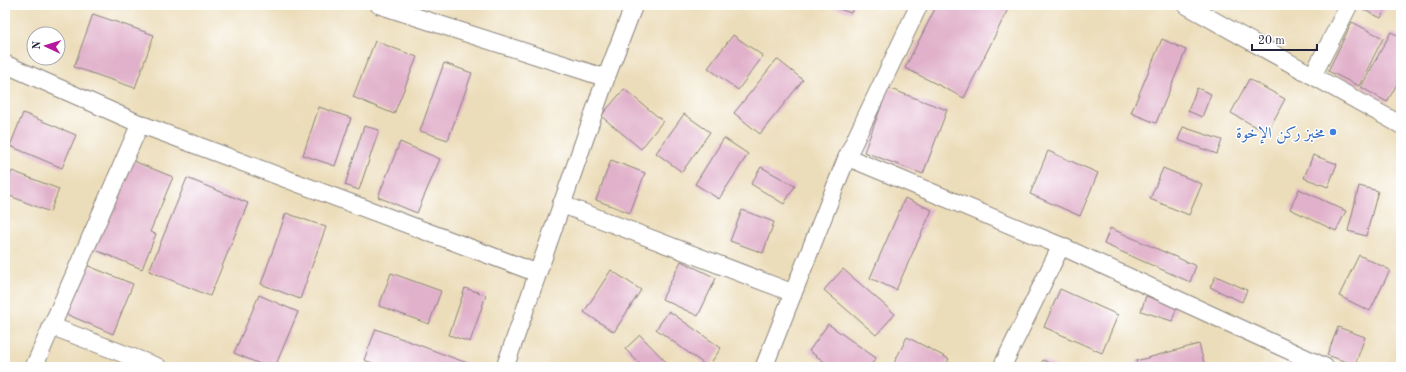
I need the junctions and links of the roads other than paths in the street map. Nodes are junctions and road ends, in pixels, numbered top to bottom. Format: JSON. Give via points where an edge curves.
{"nodes":[{"id":1,"x":379,"y":5,"type":"edge"},
{"id":2,"x":634,"y":5,"type":"edge"},
{"id":3,"x":919,"y":5,"type":"edge"},
{"id":4,"x":1186,"y":5,"type":"edge"},
{"id":5,"x":1349,"y":5,"type":"edge"},
{"id":6,"x":5,"y":64,"type":"edge"},
{"id":7,"x":1313,"y":74,"type":"junction"},
{"id":8,"x":606,"y":78,"type":"junction"},
{"id":9,"x":140,"y":124,"type":"junction"},
{"id":10,"x":1401,"y":125,"type":"edge"},
{"id":11,"x":847,"y":157,"type":"junction"},
{"id":12,"x":561,"y":204,"type":"junction"},
{"id":13,"x":1061,"y":246,"type":"junction"},
{"id":14,"x":536,"y":273,"type":"junction"},
{"id":15,"x":793,"y":293,"type":"junction"},
{"id":16,"x":51,"y":326,"type":"junction"},
{"id":17,"x":34,"y":367,"type":"edge"},
{"id":18,"x":158,"y":367,"type":"edge"},
{"id":19,"x":505,"y":367,"type":"edge"},
{"id":20,"x":764,"y":367,"type":"edge"},
{"id":21,"x":1002,"y":367,"type":"edge"},
{"id":22,"x":1325,"y":367,"type":"edge"}],
"edges":[{"from":1,"to":8,"type":"street"},
{"from":2,"to":8,"type":"street"},
{"from":3,"to":11,"type":"street"},
{"from":4,"to":7,"type":"street"},
{"from":5,"to":7,"type":"street"},
{"from":6,"to":9,"type":"street"},
{"from":7,"to":10,"type":"street"},
{"from":8,"to":12,"type":"street"},
{"from":9,"to":14,"type":"street"},
{"from":9,"to":16,"type":"street"},
{"from":11,"to":13,"type":"street"},
{"from":11,"to":15,"type":"street"},
{"from":12,"to":14,"type":"street"},
{"from":12,"to":15,"type":"street"},
{"from":13,"to":21,"type":"street"},
{"from":13,"to":22,"type":"street"},
{"from":14,"to":19,"type":"street"},
{"from":15,"to":20,"type":"street"},
{"from":16,"to":17,"type":"street"},
{"from":16,"to":18,"type":"street"}]}
